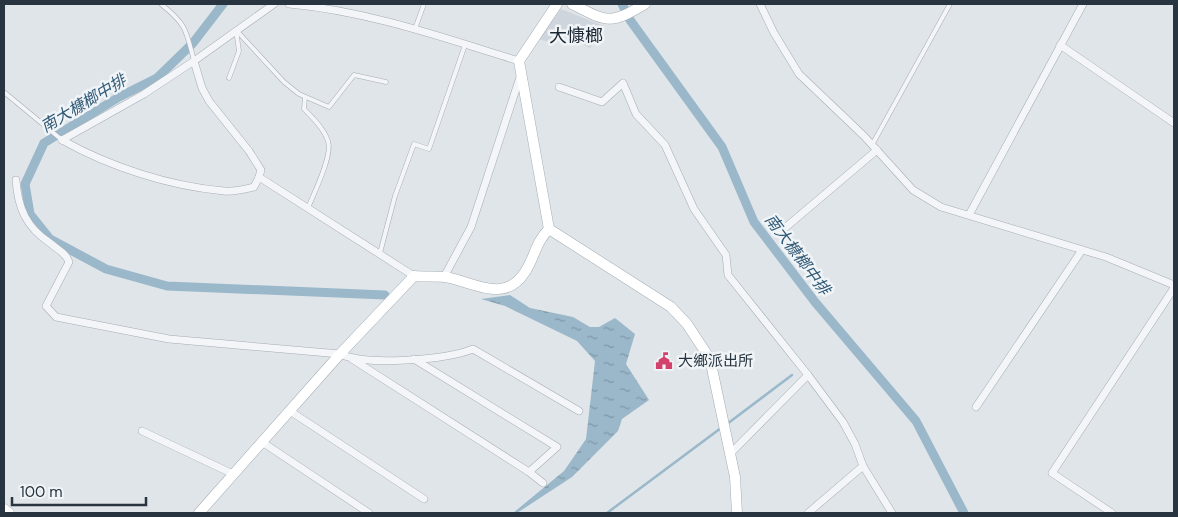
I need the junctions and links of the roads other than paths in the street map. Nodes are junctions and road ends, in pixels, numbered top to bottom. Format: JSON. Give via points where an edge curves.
{"nodes":[{"id":1,"x":161,"y":4,"type":"edge"},
{"id":2,"x":274,"y":4,"type":"edge"},
{"id":3,"x":289,"y":4,"type":"edge"},
{"id":4,"x":424,"y":4,"type":"edge"},
{"id":5,"x":557,"y":4,"type":"edge"},
{"id":6,"x":572,"y":4,"type":"edge"},
{"id":7,"x":645,"y":4,"type":"edge"},
{"id":8,"x":760,"y":4,"type":"edge"},
{"id":9,"x":950,"y":4,"type":"edge"},
{"id":10,"x":1083,"y":4,"type":"edge"},
{"id":11,"x":415,"y":29,"type":"junction"},
{"id":12,"x":236,"y":30,"type":"junction"},
{"id":13,"x":465,"y":45,"type":"junction"},
{"id":14,"x":1060,"y":45,"type":"junction"},
{"id":15,"x":519,"y":61,"type":"junction"},
{"id":16,"x":194,"y":62,"type":"junction"},
{"id":17,"x":521,"y":74,"type":"junction"},
{"id":18,"x":229,"y":78,"type":"dead end"},
{"id":19,"x":386,"y":82,"type":"dead end"},
{"id":20,"x":559,"y":87,"type":"dead end"},
{"id":21,"x":4,"y":92,"type":"edge"},
{"id":22,"x":305,"y":97,"type":"junction"},
{"id":23,"x":1174,"y":123,"type":"edge"},
{"id":24,"x":62,"y":140,"type":"junction"},
{"id":25,"x":875,"y":147,"type":"junction"},
{"id":26,"x":260,"y":177,"type":"junction"},
{"id":27,"x":16,"y":180,"type":"dead end"},
{"id":28,"x":308,"y":208,"type":"junction"},
{"id":29,"x":969,"y":216,"type":"junction"},
{"id":30,"x":549,"y":228,"type":"junction"},
{"id":31,"x":778,"y":233,"type":"dead end"},
{"id":32,"x":1082,"y":250,"type":"junction"},
{"id":33,"x":380,"y":254,"type":"junction"},
{"id":34,"x":414,"y":276,"type":"junction"},
{"id":35,"x":444,"y":277,"type":"junction"},
{"id":36,"x":1174,"y":287,"type":"edge"},
{"id":37,"x":340,"y":354,"type":"junction"},
{"id":38,"x":351,"y":359,"type":"junction"},
{"id":39,"x":414,"y":359,"type":"junction"},
{"id":40,"x":808,"y":375,"type":"junction"},
{"id":41,"x":976,"y":407,"type":"dead end"},
{"id":42,"x":290,"y":411,"type":"junction"},
{"id":43,"x":579,"y":411,"type":"dead end"},
{"id":44,"x":142,"y":431,"type":"dead end"},
{"id":45,"x":262,"y":442,"type":"junction"},
{"id":46,"x":730,"y":454,"type":"junction"},
{"id":47,"x":863,"y":466,"type":"junction"},
{"id":48,"x":529,"y":472,"type":"junction"},
{"id":49,"x":233,"y":474,"type":"junction"},
{"id":50,"x":543,"y":483,"type":"dead end"},
{"id":51,"x":424,"y":499,"type":"dead end"},
{"id":52,"x":4,"y":509,"type":"edge"},
{"id":53,"x":8,"y":513,"type":"edge"},
{"id":54,"x":199,"y":513,"type":"edge"},
{"id":55,"x":369,"y":513,"type":"edge"},
{"id":56,"x":737,"y":513,"type":"edge"},
{"id":57,"x":808,"y":513,"type":"edge"},
{"id":58,"x":892,"y":513,"type":"edge"},
{"id":59,"x":1112,"y":513,"type":"edge"}],
"edges":[{"from":1,"to":16,"type":"lane","via":[[180,19],[188,34]]},
{"from":2,"to":12,"type":"street"},
{"from":3,"to":11,"type":"street","via":[[316,6]]},
{"from":4,"to":11,"type":"lane"},
{"from":5,"to":15,"type":"street"},
{"from":6,"to":7,"type":"street","via":[[600,18],[622,18]]},
{"from":8,"to":25,"type":"street","via":[[798,74]]},
{"from":9,"to":25,"type":"lane"},
{"from":10,"to":14,"type":"street"},
{"from":11,"to":13,"type":"street"},
{"from":12,"to":16,"type":"street"},
{"from":12,"to":18,"type":"lane","via":[[239,51]]},
{"from":12,"to":22,"type":"lane","via":[[284,82]]},
{"from":13,"to":15,"type":"street"},
{"from":13,"to":33,"type":"lane","via":[[429,149],[414,144],[394,196]]},
{"from":14,"to":23,"type":"street"},
{"from":14,"to":29,"type":"street"},
{"from":15,"to":17,"type":"street"},
{"from":16,"to":24,"type":"street"},
{"from":16,"to":26,"type":"street","via":[[205,95],[249,151],[261,170]]},
{"from":17,"to":30,"type":"street"},
{"from":17,"to":35,"type":"street","via":[[471,227]]},
{"from":19,"to":22,"type":"lane","via":[[354,75],[329,107]]},
{"from":20,"to":40,"type":"street","via":[[602,102],[623,83],[636,114],[665,145],[694,209],[726,255],[728,275]]},
{"from":21,"to":24,"type":"lane"},
{"from":22,"to":28,"type":"lane","via":[[304,109],[328,141],[329,153]]},
{"from":24,"to":26,"type":"street","via":[[132,171],[225,192],[254,187]]},
{"from":25,"to":29,"type":"street","via":[[913,190],[941,207]]},
{"from":25,"to":31,"type":"street"},
{"from":26,"to":28,"type":"street"},
{"from":27,"to":37,"type":"street","via":[[17,202],[27,224],[39,237],[67,256],[70,262],[46,306],[56,317],[169,339]]},
{"from":28,"to":33,"type":"street"},
{"from":29,"to":32,"type":"street"},
{"from":30,"to":35,"type":"street","via":[[539,239],[526,270],[516,283],[502,288],[475,287]]},
{"from":30,"to":46,"type":"street","via":[[671,307],[687,324],[710,360]]},
{"from":32,"to":36,"type":"street"},
{"from":32,"to":41,"type":"street"},
{"from":33,"to":34,"type":"street"},
{"from":34,"to":35,"type":"street"},
{"from":34,"to":37,"type":"street"},
{"from":36,"to":59,"type":"street","via":[[1052,473]]},
{"from":37,"to":38,"type":"street"},
{"from":37,"to":42,"type":"street"},
{"from":38,"to":39,"type":"street"},
{"from":38,"to":48,"type":"street"},
{"from":39,"to":43,"type":"street","via":[[459,355],[473,349]]},
{"from":39,"to":48,"type":"street","via":[[557,446]]},
{"from":40,"to":46,"type":"street"},
{"from":40,"to":47,"type":"street","via":[[843,422]]},
{"from":42,"to":45,"type":"street"},
{"from":42,"to":51,"type":"street"},
{"from":44,"to":49,"type":"street"},
{"from":45,"to":49,"type":"street"},
{"from":45,"to":55,"type":"street"},
{"from":46,"to":56,"type":"street"},
{"from":47,"to":57,"type":"street"},
{"from":47,"to":58,"type":"street"},
{"from":48,"to":50,"type":"street"},
{"from":49,"to":54,"type":"street"},
{"from":52,"to":53,"type":"street"}]}
